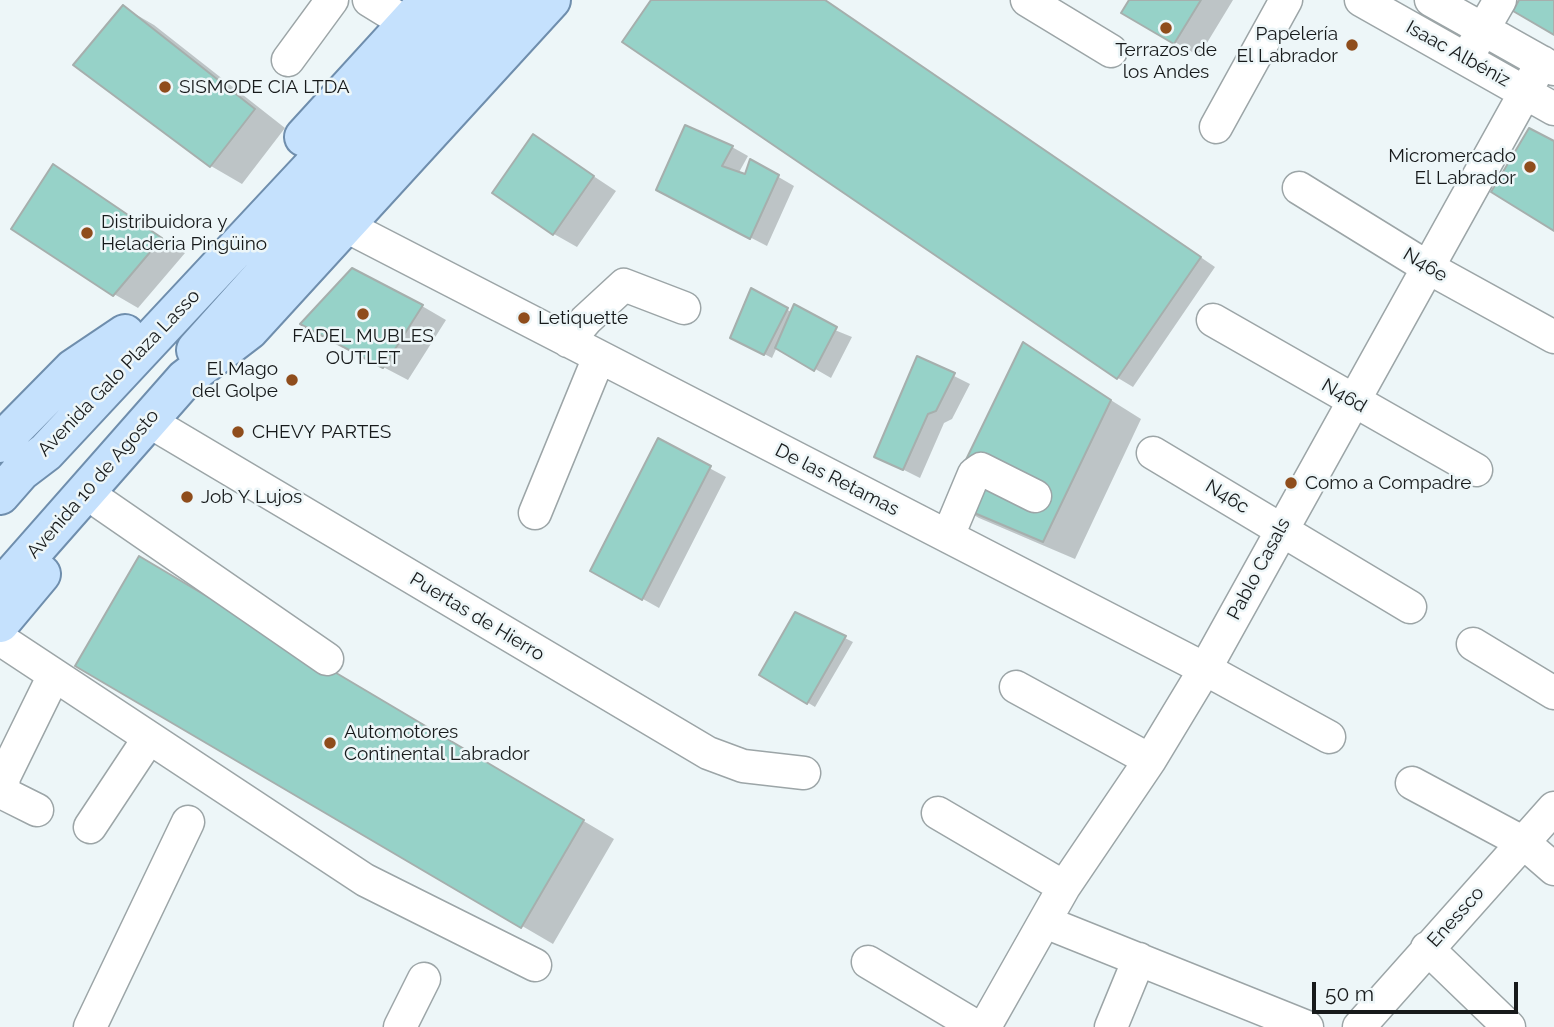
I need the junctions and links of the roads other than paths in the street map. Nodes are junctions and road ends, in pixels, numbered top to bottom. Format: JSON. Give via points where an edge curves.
{"nodes":[{"id":1,"x":332,"y":0,"type":"edge"},
{"id":2,"x":369,"y":0,"type":"edge"},
{"id":3,"x":468,"y":0,"type":"edge"},
{"id":4,"x":510,"y":0,"type":"edge"},
{"id":5,"x":551,"y":0,"type":"edge"},
{"id":6,"x":1027,"y":0,"type":"edge"},
{"id":7,"x":1286,"y":0,"type":"edge"},
{"id":8,"x":1361,"y":0,"type":"edge"},
{"id":9,"x":1431,"y":0,"type":"edge"},
{"id":10,"x":1500,"y":0,"type":"edge"},
{"id":11,"x":418,"y":12,"type":"edge"},
{"id":12,"x":1483,"y":30,"type":"junction"},
{"id":13,"x":1111,"y":51,"type":"dead end"},
{"id":14,"x":1466,"y":58,"type":"junction"},
{"id":15,"x":288,"y":60,"type":"dead end"},
{"id":16,"x":1548,"y":66,"type":"edge"},
{"id":17,"x":1526,"y":93,"type":"junction"},
{"id":18,"x":1554,"y":108,"type":"edge"},
{"id":19,"x":1216,"y":127,"type":"dead end"},
{"id":20,"x":1299,"y":188,"type":"dead end"},
{"id":21,"x":344,"y":225,"type":"junction"},
{"id":22,"x":1427,"y":267,"type":"junction"},
{"id":23,"x":684,"y":308,"type":"dead end"},
{"id":24,"x":1213,"y":320,"type":"dead end"},
{"id":25,"x":249,"y":330,"type":"junction"},
{"id":26,"x":1554,"y":337,"type":"edge"},
{"id":27,"x":568,"y":341,"type":"junction"},
{"id":28,"x":599,"y":357,"type":"junction"},
{"id":29,"x":186,"y":379,"type":"junction"},
{"id":30,"x":1352,"y":401,"type":"junction"},
{"id":31,"x":162,"y":429,"type":"junction"},
{"id":32,"x":1153,"y":453,"type":"dead end"},
{"id":33,"x":7,"y":470,"type":"edge"},
{"id":34,"x":1476,"y":470,"type":"dead end"},
{"id":35,"x":1035,"y":496,"type":"dead end"},
{"id":36,"x":101,"y":503,"type":"junction"},
{"id":37,"x":535,"y":513,"type":"dead end"},
{"id":38,"x":1280,"y":530,"type":"junction"},
{"id":39,"x":948,"y":537,"type":"junction"},
{"id":40,"x":0,"y":589,"type":"edge"},
{"id":41,"x":1410,"y":607,"type":"dead end"},
{"id":42,"x":0,"y":623,"type":"edge"},
{"id":43,"x":0,"y":639,"type":"edge"},
{"id":44,"x":1473,"y":644,"type":"dead end"},
{"id":45,"x":327,"y":659,"type":"dead end"},
{"id":46,"x":1205,"y":669,"type":"junction"},
{"id":47,"x":54,"y":675,"type":"junction"},
{"id":48,"x":1016,"y":687,"type":"dead end"},
{"id":49,"x":1554,"y":693,"type":"edge"},
{"id":50,"x":1329,"y":737,"type":"dead end"},
{"id":51,"x":149,"y":738,"type":"junction"},
{"id":52,"x":1150,"y":760,"type":"junction"},
{"id":53,"x":804,"y":773,"type":"dead end"},
{"id":54,"x":1412,"y":783,"type":"dead end"},
{"id":55,"x":1554,"y":808,"type":"edge"},
{"id":56,"x":37,"y":810,"type":"dead end"},
{"id":57,"x":938,"y":813,"type":"dead end"},
{"id":58,"x":188,"y":822,"type":"dead end"},
{"id":59,"x":90,"y":827,"type":"dead end"},
{"id":60,"x":1524,"y":843,"type":"junction"},
{"id":61,"x":1554,"y":869,"type":"edge"},
{"id":62,"x":1064,"y":887,"type":"junction"},
{"id":63,"x":1045,"y":922,"type":"junction"},
{"id":64,"x":1427,"y":948,"type":"junction"},
{"id":65,"x":1139,"y":959,"type":"junction"},
{"id":66,"x":868,"y":962,"type":"dead end"},
{"id":67,"x":535,"y":965,"type":"dead end"},
{"id":68,"x":424,"y":979,"type":"dead end"},
{"id":69,"x":1273,"y":1020,"type":"edge"},
{"id":70,"x":90,"y":1027,"type":"edge"},
{"id":71,"x":400,"y":1027,"type":"edge"},
{"id":72,"x":979,"y":1027,"type":"edge"},
{"id":73,"x":1111,"y":1027,"type":"edge"},
{"id":74,"x":1307,"y":1027,"type":"edge"},
{"id":75,"x":1359,"y":1027,"type":"edge"},
{"id":76,"x":1509,"y":1027,"type":"edge"}],
"edges":[{"from":1,"to":15,"type":"street"},
{"from":2,"to":11,"type":"street"},
{"from":3,"to":33,"type":"main road","name":"Avenida Galo Plaza Lasso","via":[[46,453]]},
{"from":4,"to":29,"type":"main road","name":"Avenida Galo Plaza Lasso","via":[[191,355]]},
{"from":5,"to":21,"type":"main road"},
{"from":6,"to":13,"type":"street"},
{"from":7,"to":19,"type":"street"},
{"from":8,"to":14,"type":"street","name":"Isaac Albéniz"},
{"from":9,"to":12,"type":"street","name":"Isaac Albéniz"},
{"from":10,"to":12,"type":"street"},
{"from":11,"to":33,"type":"main road","name":"Avenida Galo Plaza Lasso"},
{"from":12,"to":14,"type":"street"},
{"from":12,"to":16,"type":"street","name":"Isaac Albéniz"},
{"from":14,"to":17,"type":"street","name":"Isaac Albéniz"},
{"from":16,"to":17,"type":"street","name":"Pablo Casals"},
{"from":17,"to":18,"type":"street","name":"Isaac Albéniz"},
{"from":17,"to":22,"type":"street","name":"Pablo Casals"},
{"from":20,"to":22,"type":"street","name":"N46e"},
{"from":21,"to":25,"type":"main road"},
{"from":21,"to":27,"type":"street","name":"De las Retamas"},
{"from":22,"to":26,"type":"street","name":"N46e"},
{"from":22,"to":30,"type":"street","name":"Pablo Casals"},
{"from":23,"to":27,"type":"street","via":[[624,285]]},
{"from":24,"to":30,"type":"street","name":"N46d"},
{"from":25,"to":29,"type":"main road"},
{"from":25,"to":31,"type":"main road"},
{"from":27,"to":28,"type":"street","name":"De las Retamas"},
{"from":28,"to":37,"type":"street"},
{"from":28,"to":39,"type":"street","name":"De las Retamas"},
{"from":29,"to":40,"type":"main road","name":"Avenida 10 de Agosto"},
{"from":30,"to":34,"type":"street","name":"N46d"},
{"from":30,"to":38,"type":"street","name":"Pablo Casals"},
{"from":31,"to":36,"type":"main road"},
{"from":31,"to":53,"type":"street","name":"Puertas de Hierro","via":[[708,753],[743,766]]},
{"from":32,"to":38,"type":"street","name":"N46c"},
{"from":35,"to":39,"type":"street","via":[[981,470],[974,474]]},
{"from":36,"to":42,"type":"main road"},
{"from":36,"to":45,"type":"street"},
{"from":38,"to":41,"type":"street","name":"N46c"},
{"from":38,"to":46,"type":"street","name":"Pablo Casals"},
{"from":39,"to":46,"type":"street","name":"De las Retamas"},
{"from":43,"to":47,"type":"street"},
{"from":44,"to":49,"type":"street"},
{"from":46,"to":50,"type":"street","name":"De las Retamas"},
{"from":46,"to":52,"type":"street","name":"Pablo Casals"},
{"from":47,"to":51,"type":"street"},
{"from":47,"to":56,"type":"street","via":[[4,777],[6,795]]},
{"from":48,"to":52,"type":"street"},
{"from":51,"to":59,"type":"street"},
{"from":51,"to":67,"type":"street","via":[[365,880]]},
{"from":52,"to":62,"type":"street","name":"Pablo Casals"},
{"from":54,"to":60,"type":"street"},
{"from":55,"to":60,"type":"street","name":"Enessco"},
{"from":57,"to":62,"type":"street"},
{"from":58,"to":70,"type":"street"},
{"from":60,"to":61,"type":"street"},
{"from":60,"to":64,"type":"street","name":"Enessco"},
{"from":62,"to":63,"type":"street","name":"Pablo Casals"},
{"from":63,"to":65,"type":"street"},
{"from":63,"to":72,"type":"street","name":"Pablo Casals","via":[[987,1023]]},
{"from":64,"to":75,"type":"street","name":"Enessco"},
{"from":64,"to":76,"type":"street"},
{"from":65,"to":69,"type":"street"},
{"from":65,"to":73,"type":"street"},
{"from":66,"to":72,"type":"street"},
{"from":68,"to":71,"type":"street"},
{"from":69,"to":74,"type":"street"}]}
